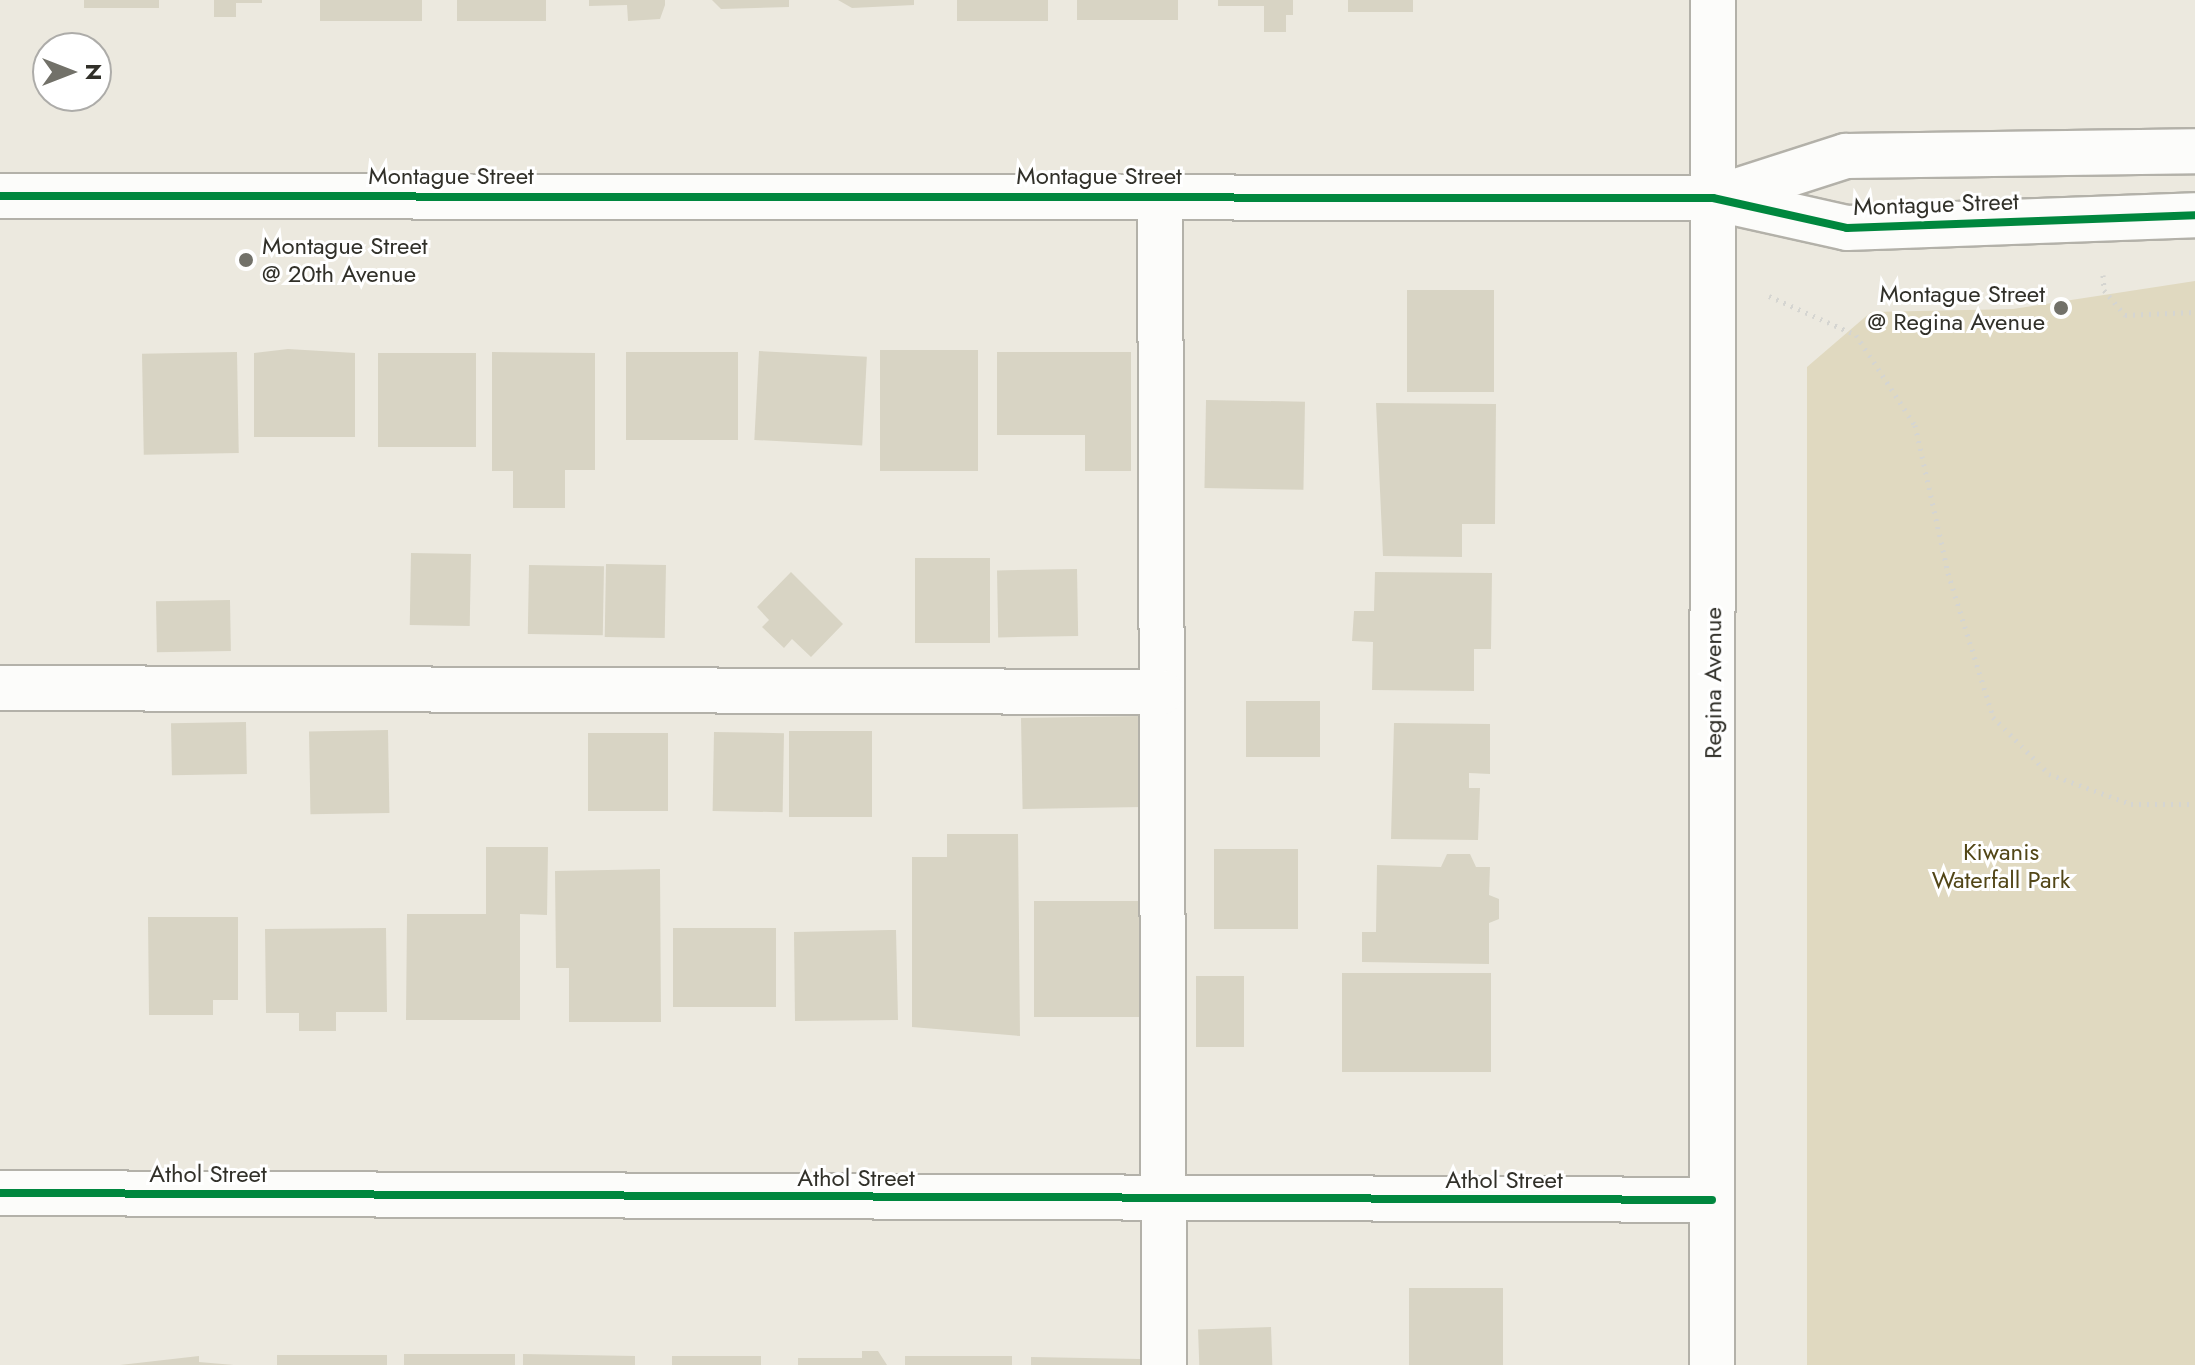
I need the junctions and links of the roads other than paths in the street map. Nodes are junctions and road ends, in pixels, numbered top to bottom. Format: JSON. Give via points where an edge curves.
{"nodes":[{"id":1,"x":1713,"y":0,"type":"edge"},
{"id":2,"x":2195,"y":151,"type":"edge"},
{"id":3,"x":0,"y":196,"type":"edge"},
{"id":4,"x":1160,"y":196,"type":"junction"},
{"id":5,"x":1713,"y":198,"type":"junction"},
{"id":6,"x":2195,"y":215,"type":"edge"},
{"id":7,"x":0,"y":688,"type":"edge"},
{"id":8,"x":1161,"y":692,"type":"junction"},
{"id":9,"x":0,"y":1193,"type":"edge"},
{"id":10,"x":1163,"y":1200,"type":"junction"},
{"id":11,"x":1712,"y":1200,"type":"junction"},
{"id":12,"x":1164,"y":1365,"type":"edge"},
{"id":13,"x":1712,"y":1365,"type":"edge"}],
"edges":[{"from":1,"to":5,"type":"street","name":"Regina Avenue"},
{"from":2,"to":5,"type":"street","name":"Montague Street","via":[[1846,156]]},
{"from":3,"to":4,"type":"street","name":"Montague Street"},
{"from":4,"to":5,"type":"street","name":"Montague Street"},
{"from":4,"to":8,"type":"street"},
{"from":5,"to":6,"type":"street","name":"Montague Street","via":[[1847,228]]},
{"from":5,"to":11,"type":"street","name":"Regina Avenue"},
{"from":7,"to":8,"type":"street"},
{"from":8,"to":10,"type":"street"},
{"from":9,"to":10,"type":"street","name":"Athol Street"},
{"from":10,"to":11,"type":"street","name":"Athol Street"},
{"from":10,"to":12,"type":"street"},
{"from":11,"to":13,"type":"street","name":"Regina Avenue"}]}
